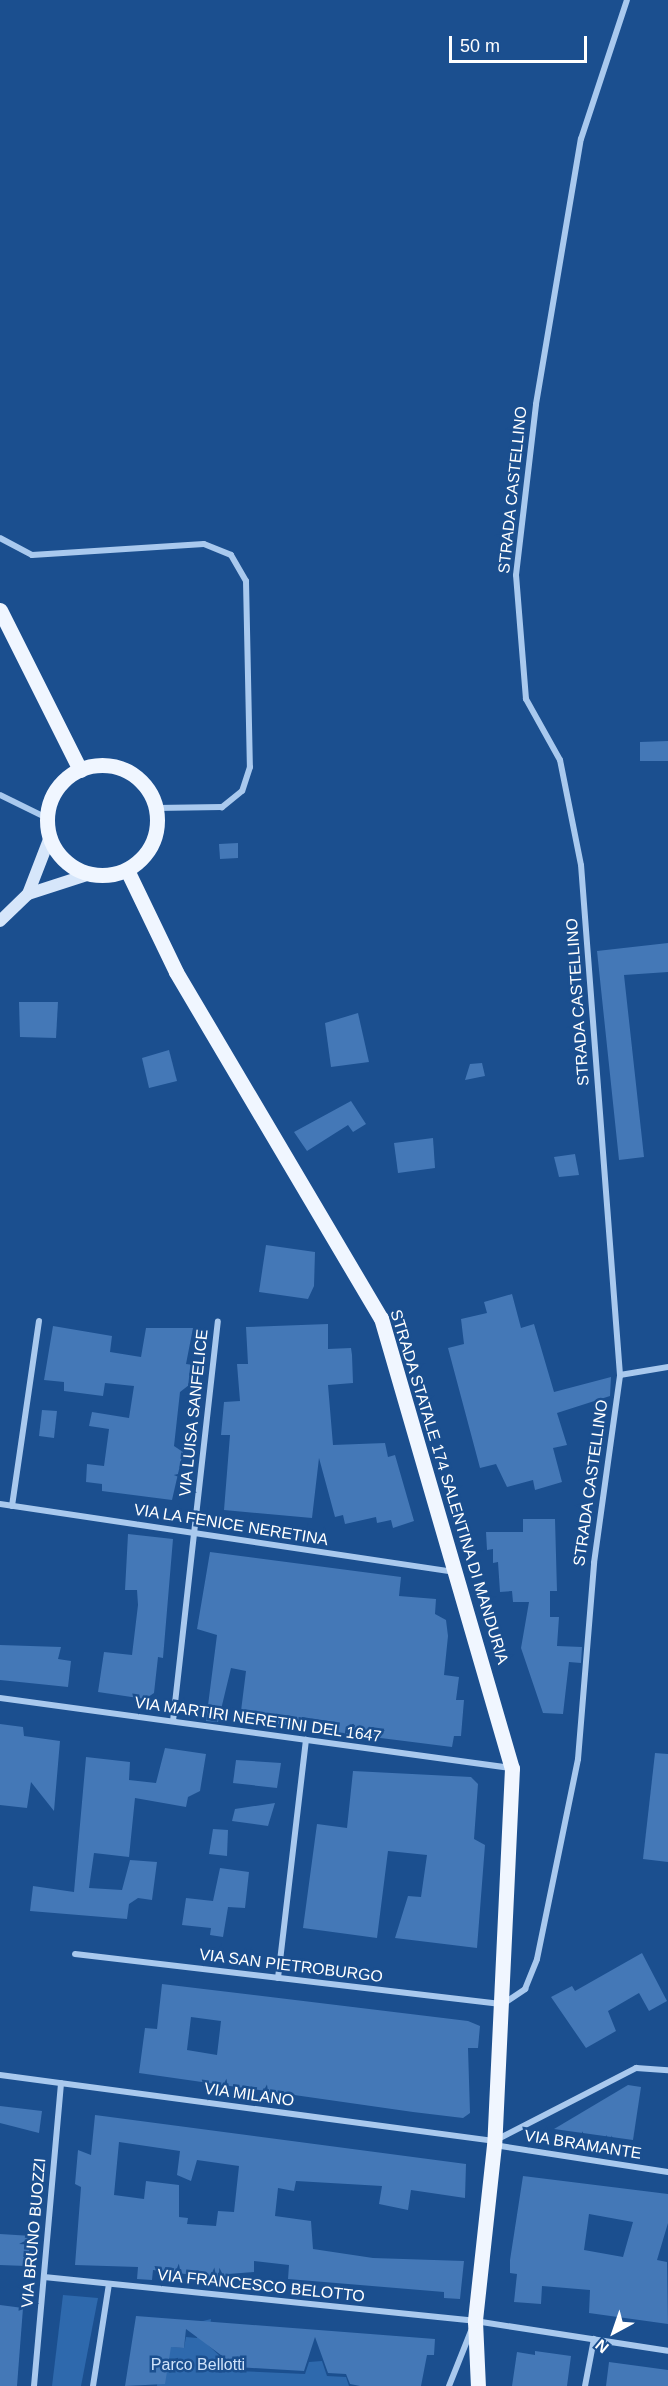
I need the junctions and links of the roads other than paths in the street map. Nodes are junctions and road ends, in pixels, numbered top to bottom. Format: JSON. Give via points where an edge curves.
{"nodes":[{"id":1,"x":627,"y":0,"type":"edge"},
{"id":2,"x":0,"y":538,"type":"edge"},
{"id":3,"x":0,"y":610,"type":"edge"},
{"id":4,"x":80,"y":770,"type":"junction"},
{"id":5,"x":0,"y":795,"type":"edge"},
{"id":6,"x":156,"y":808,"type":"junction"},
{"id":7,"x":47,"y":818,"type":"junction"},
{"id":8,"x":50,"y":837,"type":"junction"},
{"id":9,"x":127,"y":870,"type":"junction"},
{"id":10,"x":90,"y":874,"type":"junction"},
{"id":11,"x":28,"y":894,"type":"junction"},
{"id":12,"x":0,"y":921,"type":"edge"},
{"id":13,"x":39,"y":1321,"type":"dead end"},
{"id":14,"x":218,"y":1322,"type":"dead end"},
{"id":15,"x":668,"y":1367,"type":"edge"},
{"id":16,"x":620,"y":1375,"type":"junction"},
{"id":17,"x":0,"y":1504,"type":"edge"},
{"id":18,"x":12,"y":1506,"type":"junction"},
{"id":19,"x":194,"y":1533,"type":"junction"},
{"id":20,"x":458,"y":1573,"type":"junction"},
{"id":21,"x":0,"y":1698,"type":"edge"},
{"id":22,"x":173,"y":1721,"type":"junction"},
{"id":23,"x":306,"y":1740,"type":"junction"},
{"id":24,"x":512,"y":1768,"type":"junction"},
{"id":25,"x":75,"y":1954,"type":"dead end"},
{"id":26,"x":278,"y":1978,"type":"junction"},
{"id":27,"x":502,"y":2004,"type":"junction"},
{"id":28,"x":668,"y":2070,"type":"edge"},
{"id":29,"x":0,"y":2075,"type":"edge"},
{"id":30,"x":62,"y":2083,"type":"junction"},
{"id":31,"x":494,"y":2143,"type":"junction"},
{"id":32,"x":668,"y":2172,"type":"edge"},
{"id":33,"x":44,"y":2277,"type":"junction"},
{"id":34,"x":109,"y":2284,"type":"junction"},
{"id":35,"x":475,"y":2321,"type":"junction"},
{"id":36,"x":594,"y":2339,"type":"junction"},
{"id":37,"x":668,"y":2351,"type":"edge"},
{"id":38,"x":34,"y":2386,"type":"edge"},
{"id":39,"x":93,"y":2386,"type":"edge"},
{"id":40,"x":449,"y":2386,"type":"edge"},
{"id":41,"x":478,"y":2386,"type":"edge"},
{"id":42,"x":585,"y":2386,"type":"edge"}],
"edges":[{"from":1,"to":16,"type":"street","name":"STRADA CASTELLINO","via":[[581,139],[536,404],[516,575],[526,699],[560,760],[581,865]]},
{"from":2,"to":6,"type":"street","via":[[32,555],[204,544],[231,555],[246,581],[250,767],[242,791],[222,807]]},
{"from":3,"to":4,"type":"main road"},
{"from":4,"to":6,"type":"main road","via":[[112,766],[127,771],[145,787]]},
{"from":4,"to":7,"type":"main road","via":[[57,789]]},
{"from":5,"to":7,"type":"street"},
{"from":6,"to":9,"type":"main road","via":[[152,844]]},
{"from":7,"to":8,"type":"main road"},
{"from":8,"to":10,"type":"main road","via":[[58,854]]},
{"from":8,"to":11,"type":"street"},
{"from":9,"to":10,"type":"main road"},
{"from":9,"to":20,"type":"main road","name":"STRADA STATALE 174 SALENTINA DI MANDURIA","via":[[176,972],[381,1318]]},
{"from":10,"to":11,"type":"street"},
{"from":11,"to":12,"type":"street"},
{"from":13,"to":18,"type":"street"},
{"from":14,"to":19,"type":"street","name":"VIA LUISA SANFELICE"},
{"from":15,"to":16,"type":"street"},
{"from":16,"to":27,"type":"street","name":"STRADA CASTELLINO","via":[[594,1563],[578,1759],[537,1959],[525,1989]]},
{"from":17,"to":18,"type":"street","name":"VIA LA FENICE NERETINA"},
{"from":18,"to":19,"type":"street","name":"VIA LA FENICE NERETINA"},
{"from":19,"to":20,"type":"street","name":"VIA LA FENICE NERETINA"},
{"from":19,"to":22,"type":"street","name":"VIA LUISA SANFELICE"},
{"from":20,"to":24,"type":"main road","name":"STRADA STATALE 174 SALENTINA DI MANDURIA"},
{"from":21,"to":22,"type":"street","name":"VIA MARTIRI NERETINI DEL 1647"},
{"from":22,"to":23,"type":"street","name":"VIA MARTIRI NERETINI DEL 1647"},
{"from":23,"to":24,"type":"street","name":"VIA MARTIRI NERETINI DEL 1647"},
{"from":23,"to":26,"type":"street"},
{"from":24,"to":27,"type":"main road","name":"STRADA STATALE 174 SALENTINA DI MANDURIA"},
{"from":25,"to":26,"type":"street","name":"VIA SAN PIETROBURGO"},
{"from":26,"to":27,"type":"street","name":"VIA SAN PIETROBURGO"},
{"from":27,"to":31,"type":"main road","name":"STRADA STATALE 174 SALENTINA DI MANDURIA"},
{"from":28,"to":31,"type":"street","via":[[636,2068]]},
{"from":29,"to":30,"type":"street","name":"VIA MILANO"},
{"from":30,"to":31,"type":"street","name":"VIA MILANO"},
{"from":30,"to":33,"type":"street","name":"VIA BRUNO BUOZZI"},
{"from":31,"to":32,"type":"street","name":"VIA BRAMANTE"},
{"from":31,"to":35,"type":"main road","name":"STRADA STATALE 174 SALENTINA DI MANDURIA"},
{"from":33,"to":34,"type":"street","name":"VIA FRANCESCO BELOTTO"},
{"from":33,"to":38,"type":"street","name":"VIA BRUNO BUOZZI"},
{"from":34,"to":35,"type":"street","name":"VIA FRANCESCO BELOTTO"},
{"from":34,"to":39,"type":"street"},
{"from":35,"to":36,"type":"street","name":"VIA FRANCESCO BELOTTO"},
{"from":35,"to":40,"type":"street"},
{"from":35,"to":41,"type":"main road","name":"STRADA STATALE 174 SALENTINA DI MANDURIA"},
{"from":36,"to":37,"type":"street","name":"VIA FRANCESCO BELOTTO"},
{"from":36,"to":42,"type":"street"}]}
